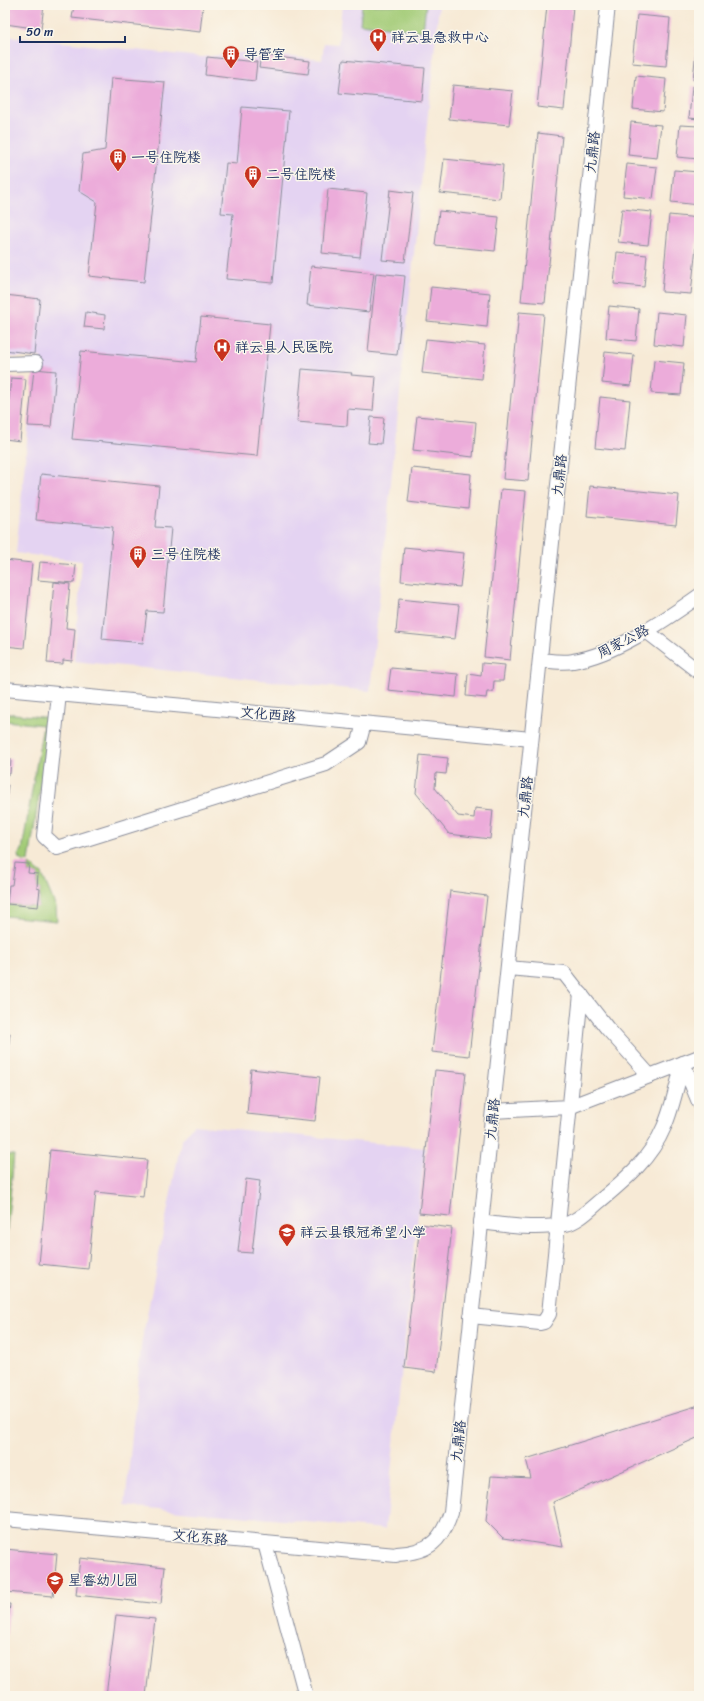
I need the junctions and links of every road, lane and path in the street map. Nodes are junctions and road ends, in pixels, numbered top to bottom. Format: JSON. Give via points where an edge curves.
{"nodes":[{"id":1,"x":608,"y":5,"type":"edge"},
{"id":2,"x":36,"y":363,"type":"dead end"},
{"id":3,"x":5,"y":364,"type":"edge"},
{"id":4,"x":699,"y":596,"type":"edge"},
{"id":5,"x":645,"y":630,"type":"junction"},
{"id":6,"x":540,"y":660,"type":"junction"},
{"id":7,"x":699,"y":672,"type":"edge"},
{"id":8,"x":5,"y":689,"type":"edge"},
{"id":9,"x":59,"y":694,"type":"junction"},
{"id":10,"x":364,"y":723,"type":"junction"},
{"id":11,"x":531,"y":739,"type":"junction"},
{"id":12,"x":508,"y":968,"type":"junction"},
{"id":13,"x":581,"y":994,"type":"junction"},
{"id":14,"x":699,"y":1057,"type":"edge"},
{"id":15,"x":684,"y":1063,"type":"junction"},
{"id":16,"x":650,"y":1076,"type":"junction"},
{"id":17,"x":699,"y":1102,"type":"edge"},
{"id":18,"x":569,"y":1107,"type":"junction"},
{"id":19,"x":493,"y":1111,"type":"junction"},
{"id":20,"x":481,"y":1222,"type":"junction"},
{"id":21,"x":557,"y":1225,"type":"junction"},
{"id":22,"x":471,"y":1316,"type":"junction"},
{"id":23,"x":5,"y":1519,"type":"edge"},
{"id":24,"x":265,"y":1543,"type":"junction"},
{"id":25,"x":396,"y":1555,"type":"joint"},
{"id":26,"x":306,"y":1696,"type":"edge"}],
"edges":[{"from":1,"to":6,"type":"street","name":"九鼎路"},
{"from":2,"to":3,"type":"street"},
{"from":4,"to":5,"type":"street","name":"周家公路"},
{"from":5,"to":6,"type":"street","name":"周家公路","via":[[620,645],[594,656],[573,662]]},
{"from":5,"to":7,"type":"street"},
{"from":6,"to":11,"type":"street","name":"九鼎路"},
{"from":8,"to":9,"type":"street","name":"文化西路"},
{"from":9,"to":10,"type":"street","name":"文化西路"},
{"from":9,"to":10,"type":"street","via":[[44,836],[57,848],[326,764],[359,742]]},
{"from":10,"to":11,"type":"street","name":"文化西路"},
{"from":11,"to":12,"type":"street","name":"九鼎路"},
{"from":12,"to":13,"type":"street","via":[[564,973]]},
{"from":12,"to":19,"type":"street","name":"九鼎路"},
{"from":13,"to":16,"type":"street"},
{"from":13,"to":18,"type":"street"},
{"from":14,"to":15,"type":"street"},
{"from":15,"to":16,"type":"street"},
{"from":15,"to":17,"type":"street"},
{"from":15,"to":21,"type":"street","via":[[664,1127],[644,1160],[623,1182],[580,1216],[568,1223]]},
{"from":16,"to":18,"type":"street"},
{"from":18,"to":19,"type":"street"},
{"from":18,"to":21,"type":"street"},
{"from":19,"to":20,"type":"street","name":"九鼎路"},
{"from":20,"to":21,"type":"street","via":[[542,1228]]},
{"from":20,"to":22,"type":"street","name":"九鼎路"},
{"from":21,"to":22,"type":"street","via":[[549,1314],[544,1322]]},
{"from":22,"to":25,"type":"street","name":"九鼎路","via":[[451,1512],[444,1530],[436,1541],[416,1552]]},
{"from":23,"to":24,"type":"street","name":"文化东路"},
{"from":24,"to":25,"type":"street","name":"文化东路"},
{"from":24,"to":26,"type":"street"}]}
